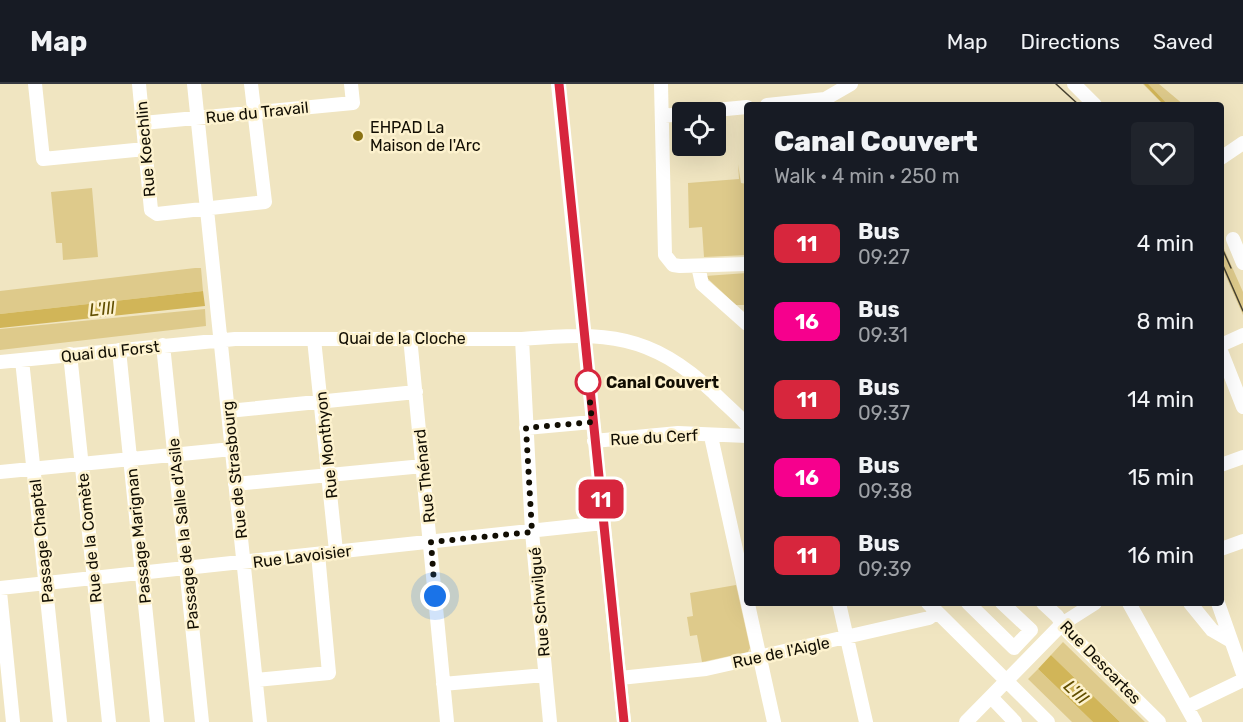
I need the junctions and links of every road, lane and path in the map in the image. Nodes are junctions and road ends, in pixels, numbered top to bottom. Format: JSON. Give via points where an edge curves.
{"nodes":[{"id":1,"x":35,"y":84,"type":"edge"},
{"id":2,"x":139,"y":84,"type":"edge"},
{"id":3,"x":194,"y":84,"type":"edge"},
{"id":4,"x":251,"y":84,"type":"edge"},
{"id":5,"x":351,"y":84,"type":"edge"},
{"id":6,"x":558,"y":84,"type":"edge"},
{"id":7,"x":661,"y":84,"type":"edge"},
{"id":8,"x":851,"y":84,"type":"edge"},
{"id":9,"x":1074,"y":84,"type":"edge"},
{"id":10,"x":796,"y":102,"type":"edge"},
{"id":11,"x":1092,"y":102,"type":"edge"},
{"id":12,"x":744,"y":107,"type":"edge"},
{"id":13,"x":726,"y":109,"type":"edge"},
{"id":14,"x":254,"y":112,"type":"junction"},
{"id":15,"x":672,"y":115,"type":"edge"},
{"id":16,"x":662,"y":116,"type":"junction"},
{"id":17,"x":197,"y":118,"type":"junction"},
{"id":18,"x":143,"y":123,"type":"junction"},
{"id":19,"x":145,"y":150,"type":"junction"},
{"id":20,"x":1241,"y":150,"type":"edge"},
{"id":21,"x":1224,"y":157,"type":"edge"},
{"id":22,"x":207,"y":208,"type":"junction"},
{"id":23,"x":1233,"y":238,"type":"dead end"},
{"id":24,"x":1243,"y":263,"type":"edge"},
{"id":25,"x":744,"y":264,"type":"edge"},
{"id":26,"x":698,"y":266,"type":"junction"},
{"id":27,"x":744,"y":321,"type":"edge"},
{"id":28,"x":583,"y":331,"type":"junction"},
{"id":29,"x":1243,"y":335,"type":"edge"},
{"id":30,"x":410,"y":338,"type":"junction"},
{"id":31,"x":314,"y":339,"type":"junction"},
{"id":32,"x":522,"y":339,"type":"junction"},
{"id":33,"x":220,"y":340,"type":"junction"},
{"id":34,"x":1224,"y":344,"type":"edge"},
{"id":35,"x":163,"y":345,"type":"junction"},
{"id":36,"x":119,"y":350,"type":"junction"},
{"id":37,"x":70,"y":354,"type":"junction"},
{"id":38,"x":1224,"y":359,"type":"edge"},
{"id":39,"x":22,"y":360,"type":"junction"},
{"id":40,"x":0,"y":362,"type":"edge"},
{"id":41,"x":416,"y":392,"type":"junction"},
{"id":42,"x":322,"y":402,"type":"junction"},
{"id":43,"x":1243,"y":407,"type":"edge"},
{"id":44,"x":228,"y":411,"type":"junction"},
{"id":45,"x":592,"y":422,"type":"junction"},
{"id":46,"x":744,"y":423,"type":"edge"},
{"id":47,"x":526,"y":428,"type":"junction"},
{"id":48,"x":714,"y":435,"type":"junction"},
{"id":49,"x":744,"y":436,"type":"edge"},
{"id":50,"x":594,"y":441,"type":"junction"},
{"id":51,"x":232,"y":449,"type":"junction"},
{"id":52,"x":175,"y":454,"type":"junction"},
{"id":53,"x":1243,"y":457,"type":"edge"},
{"id":54,"x":130,"y":459,"type":"junction"},
{"id":55,"x":82,"y":464,"type":"junction"},
{"id":56,"x":1224,"y":464,"type":"edge"},
{"id":57,"x":423,"y":466,"type":"junction"},
{"id":58,"x":33,"y":469,"type":"junction"},
{"id":59,"x":0,"y":472,"type":"edge"},
{"id":60,"x":328,"y":475,"type":"junction"},
{"id":61,"x":235,"y":484,"type":"junction"},
{"id":62,"x":603,"y":523,"type":"junction"},
{"id":63,"x":532,"y":532,"type":"junction"},
{"id":64,"x":1243,"y":541,"type":"edge"},
{"id":65,"x":431,"y":542,"type":"junction"},
{"id":66,"x":1224,"y":548,"type":"edge"},
{"id":67,"x":336,"y":551,"type":"junction"},
{"id":68,"x":318,"y":554,"type":"junction"},
{"id":69,"x":244,"y":562,"type":"junction"},
{"id":70,"x":187,"y":568,"type":"junction"},
{"id":71,"x":142,"y":573,"type":"junction"},
{"id":72,"x":94,"y":579,"type":"junction"},
{"id":73,"x":45,"y":584,"type":"junction"},
{"id":74,"x":0,"y":590,"type":"edge"},
{"id":75,"x":744,"y":591,"type":"edge"},
{"id":76,"x":747,"y":606,"type":"edge"},
{"id":77,"x":840,"y":606,"type":"edge"},
{"id":78,"x":971,"y":606,"type":"edge"},
{"id":79,"x":1005,"y":606,"type":"edge"},
{"id":80,"x":1045,"y":606,"type":"edge"},
{"id":81,"x":1090,"y":606,"type":"edge"},
{"id":82,"x":1131,"y":606,"type":"edge"},
{"id":83,"x":1192,"y":606,"type":"edge"},
{"id":84,"x":1219,"y":606,"type":"edge"},
{"id":85,"x":932,"y":608,"type":"edge"},
{"id":86,"x":1057,"y":628,"type":"junction"},
{"id":87,"x":846,"y":638,"type":"junction"},
{"id":88,"x":1231,"y":641,"type":"junction"},
{"id":89,"x":758,"y":656,"type":"junction"},
{"id":90,"x":1243,"y":674,"type":"edge"},
{"id":91,"x":545,"y":675,"type":"junction"},
{"id":92,"x":620,"y":678,"type":"junction"},
{"id":93,"x":256,"y":680,"type":"junction"},
{"id":94,"x":1243,"y":680,"type":"edge"},
{"id":95,"x":1007,"y":682,"type":"junction"},
{"id":96,"x":443,"y":684,"type":"junction"},
{"id":97,"x":991,"y":697,"type":"junction"},
{"id":98,"x":1187,"y":707,"type":"junction"},
{"id":99,"x":14,"y":722,"type":"edge"},
{"id":100,"x":60,"y":722,"type":"edge"},
{"id":101,"x":109,"y":722,"type":"edge"},
{"id":102,"x":157,"y":722,"type":"edge"},
{"id":103,"x":202,"y":722,"type":"edge"},
{"id":104,"x":260,"y":722,"type":"edge"},
{"id":105,"x":447,"y":722,"type":"edge"},
{"id":106,"x":550,"y":722,"type":"edge"},
{"id":107,"x":624,"y":722,"type":"edge"},
{"id":108,"x":774,"y":722,"type":"edge"},
{"id":109,"x":866,"y":722,"type":"edge"},
{"id":110,"x":966,"y":722,"type":"edge"},
{"id":111,"x":1016,"y":722,"type":"edge"},
{"id":112,"x":1048,"y":722,"type":"edge"},
{"id":113,"x":1160,"y":722,"type":"edge"},
{"id":114,"x":1195,"y":722,"type":"edge"}],
"edges":[{"from":1,"to":19,"type":"street","via":[[43,159]]},
{"from":2,"to":18,"type":"street","name":"Rue Koechlin"},
{"from":3,"to":17,"type":"street"},
{"from":4,"to":14,"type":"street"},
{"from":5,"to":14,"type":"street","name":"Rue du Travail","via":[[353,103]]},
{"from":6,"to":28,"type":"street"},
{"from":7,"to":16,"type":"street"},
{"from":8,"to":10,"type":"street","via":[[825,99]]},
{"from":9,"to":11,"type":"street"},
{"from":12,"to":13,"type":"street"},
{"from":14,"to":17,"type":"street","name":"Rue du Travail"},
{"from":14,"to":22,"type":"street","via":[[265,202]]},
{"from":15,"to":16,"type":"street"},
{"from":16,"to":26,"type":"street","via":[[664,247],[668,261]]},
{"from":17,"to":18,"type":"street","name":"Rue du Travail"},
{"from":17,"to":22,"type":"street"},
{"from":18,"to":19,"type":"street","name":"Rue Koechlin"},
{"from":19,"to":22,"type":"street","name":"Rue Koechlin","via":[[153,213]]},
{"from":20,"to":21,"type":"street"},
{"from":22,"to":33,"type":"street","name":"Rue de Strasbourg"},
{"from":23,"to":24,"type":"street"},
{"from":25,"to":26,"type":"street"},
{"from":26,"to":27,"type":"street","via":[[702,284]]},
{"from":28,"to":32,"type":"street","name":"Quai de la Cloche"},
{"from":28,"to":45,"type":"street"},
{"from":28,"to":46,"type":"street","name":"Quai de la Cloche","via":[[648,346],[672,358],[691,371]]},
{"from":29,"to":34,"type":"street"},
{"from":30,"to":31,"type":"street","name":"Quai de la Cloche"},
{"from":30,"to":32,"type":"street","name":"Quai de la Cloche"},
{"from":30,"to":41,"type":"street","name":"Rue Thénard"},
{"from":31,"to":33,"type":"street","name":"Quai de la Cloche"},
{"from":31,"to":42,"type":"street","name":"Rue Monthyon"},
{"from":32,"to":47,"type":"street","name":"Rue Schwilgué"},
{"from":33,"to":35,"type":"street","name":"Quai du Forst"},
{"from":33,"to":44,"type":"street","name":"Rue de Strasbourg"},
{"from":35,"to":36,"type":"street","name":"Quai du Forst"},
{"from":35,"to":52,"type":"street","name":"Passage de la Salle d'Asile"},
{"from":36,"to":37,"type":"street","name":"Quai du Forst"},
{"from":36,"to":54,"type":"street","name":"Passage Marignan"},
{"from":37,"to":39,"type":"street","name":"Quai du Forst"},
{"from":37,"to":55,"type":"street","name":"Rue de la Comète"},
{"from":38,"to":43,"type":"street"},
{"from":39,"to":40,"type":"street","name":"Quai du Forst"},
{"from":39,"to":58,"type":"street","name":"Passage Chaptal"},
{"from":41,"to":42,"type":"street"},
{"from":41,"to":57,"type":"street","name":"Rue Thénard"},
{"from":42,"to":44,"type":"street"},
{"from":42,"to":60,"type":"street","name":"Rue Monthyon"},
{"from":44,"to":51,"type":"street","name":"Rue de Strasbourg"},
{"from":45,"to":47,"type":"street"},
{"from":45,"to":50,"type":"street"},
{"from":47,"to":63,"type":"street","name":"Rue Schwilgué"},
{"from":48,"to":49,"type":"street","name":"Rue du Cerf"},
{"from":48,"to":50,"type":"street","name":"Rue du Cerf","via":[[678,433]]},
{"from":48,"to":75,"type":"street","name":"Rue du Cerf","via":[[712,441]]},
{"from":50,"to":62,"type":"street"},
{"from":51,"to":52,"type":"street"},
{"from":51,"to":61,"type":"street","name":"Rue de Strasbourg"},
{"from":52,"to":54,"type":"street"},
{"from":52,"to":70,"type":"street","name":"Passage de la Salle d'Asile"},
{"from":53,"to":56,"type":"street"},
{"from":54,"to":55,"type":"street"},
{"from":54,"to":71,"type":"street","name":"Passage Marignan"},
{"from":55,"to":58,"type":"street"},
{"from":55,"to":72,"type":"street","name":"Rue de la Comète"},
{"from":57,"to":60,"type":"street"},
{"from":57,"to":65,"type":"street","name":"Rue Thénard"},
{"from":58,"to":59,"type":"street"},
{"from":58,"to":73,"type":"street","name":"Passage Chaptal"},
{"from":60,"to":61,"type":"street"},
{"from":60,"to":67,"type":"street","name":"Rue Monthyon"},
{"from":61,"to":69,"type":"street","name":"Rue de Strasbourg"},
{"from":62,"to":63,"type":"street","name":"Rue Lavoisier"},
{"from":62,"to":92,"type":"street"},
{"from":63,"to":65,"type":"street","name":"Rue Lavoisier"},
{"from":63,"to":91,"type":"street","name":"Rue Schwilgué"},
{"from":64,"to":66,"type":"street"},
{"from":65,"to":67,"type":"street","name":"Rue Lavoisier"},
{"from":65,"to":96,"type":"street","name":"Rue Thénard"},
{"from":67,"to":68,"type":"street","name":"Rue Lavoisier"},
{"from":68,"to":69,"type":"street","name":"Rue Lavoisier"},
{"from":68,"to":93,"type":"street","via":[[329,673]]},
{"from":69,"to":70,"type":"street","name":"Rue Lavoisier"},
{"from":69,"to":93,"type":"street","name":"Rue de Strasbourg"},
{"from":70,"to":71,"type":"street","name":"Rue Lavoisier"},
{"from":70,"to":103,"type":"street","name":"Passage de la Salle d'Asile"},
{"from":71,"to":72,"type":"street","name":"Rue Lavoisier"},
{"from":71,"to":102,"type":"street","name":"Passage Marignan"},
{"from":72,"to":73,"type":"street","name":"Rue Lavoisier"},
{"from":72,"to":101,"type":"street","name":"Rue de la Comète"},
{"from":73,"to":74,"type":"street","name":"Rue Lavoisier"},
{"from":73,"to":100,"type":"street","name":"Passage Chaptal"},
{"from":74,"to":99,"type":"street"},
{"from":76,"to":89,"type":"street","name":"Rue du Cerf"},
{"from":77,"to":87,"type":"street"},
{"from":78,"to":79,"type":"street","via":[[1014,648],[1031,630]]},
{"from":80,"to":86,"type":"street","name":"Rue Descartes"},
{"from":81,"to":86,"type":"street"},
{"from":82,"to":98,"type":"street"},
{"from":83,"to":88,"type":"street","via":[[1212,630]]},
{"from":84,"to":88,"type":"street"},
{"from":85,"to":87,"type":"street","name":"Rue de l'Aigle","via":[[929,618]]},
{"from":85,"to":95,"type":"street"},
{"from":86,"to":95,"type":"street"},
{"from":86,"to":113,"type":"street","name":"Rue Descartes"},
{"from":87,"to":89,"type":"street","name":"Rue de l'Aigle"},
{"from":87,"to":109,"type":"street"},
{"from":88,"to":90,"type":"street"},
{"from":89,"to":92,"type":"street","name":"Rue de l'Aigle","via":[[706,669]]},
{"from":89,"to":108,"type":"street","name":"Rue du Cerf"},
{"from":91,"to":96,"type":"street"},
{"from":91,"to":106,"type":"street","name":"Rue Schwilgué"},
{"from":92,"to":107,"type":"street"},
{"from":93,"to":104,"type":"street","name":"Rue de Strasbourg"},
{"from":94,"to":98,"type":"street"},
{"from":95,"to":97,"type":"street"},
{"from":95,"to":112,"type":"street"},
{"from":96,"to":105,"type":"street","name":"Rue Thénard"},
{"from":97,"to":110,"type":"street"},
{"from":97,"to":111,"type":"street"},
{"from":98,"to":114,"type":"street"}]}
